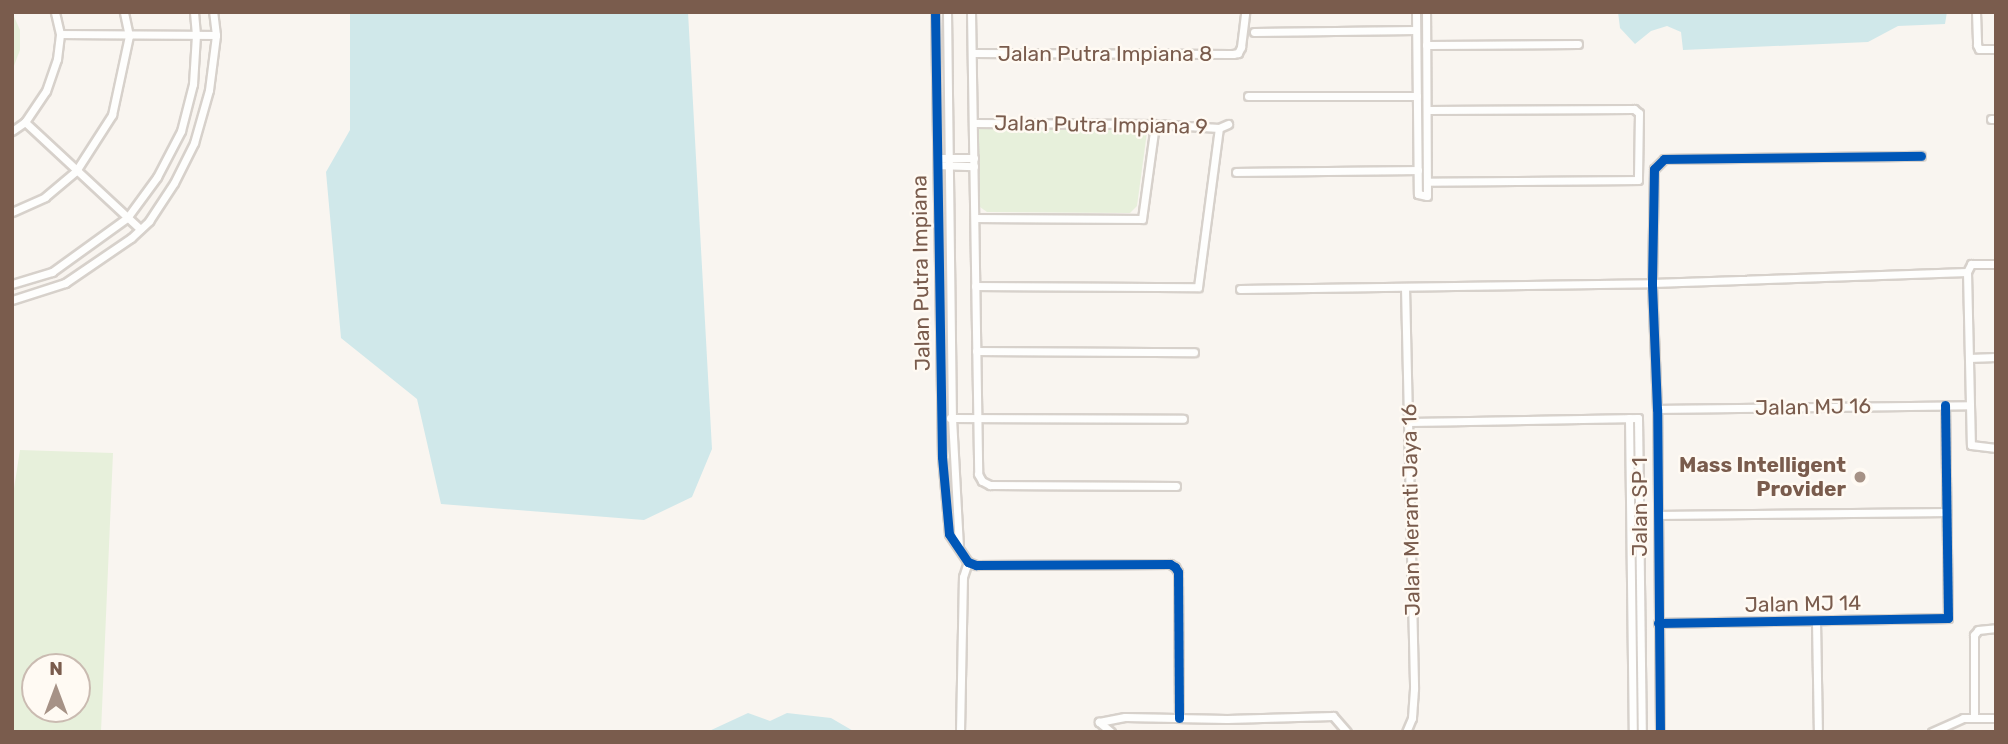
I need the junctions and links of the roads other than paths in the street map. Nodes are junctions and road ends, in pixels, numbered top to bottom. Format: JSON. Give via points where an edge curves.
{"nodes":[{"id":1,"x":55,"y":12,"type":"edge"},
{"id":2,"x":124,"y":12,"type":"edge"},
{"id":3,"x":194,"y":12,"type":"edge"},
{"id":4,"x":213,"y":12,"type":"edge"},
{"id":5,"x":934,"y":12,"type":"edge"},
{"id":6,"x":947,"y":12,"type":"edge"},
{"id":7,"x":971,"y":12,"type":"edge"},
{"id":8,"x":1245,"y":12,"type":"edge"},
{"id":9,"x":1416,"y":12,"type":"edge"},
{"id":10,"x":1426,"y":12,"type":"edge"},
{"id":11,"x":1976,"y":12,"type":"edge"},
{"id":12,"x":1416,"y":30,"type":"junction"},
{"id":13,"x":1254,"y":32,"type":"dead end"},
{"id":14,"x":60,"y":34,"type":"junction"},
{"id":15,"x":197,"y":35,"type":"junction"},
{"id":16,"x":216,"y":35,"type":"junction"},
{"id":17,"x":129,"y":36,"type":"junction"},
{"id":18,"x":1578,"y":44,"type":"dead end"},
{"id":19,"x":1426,"y":45,"type":"junction"},
{"id":20,"x":1996,"y":49,"type":"edge"},
{"id":21,"x":972,"y":53,"type":"junction"},
{"id":22,"x":1248,"y":96,"type":"dead end"},
{"id":23,"x":1418,"y":96,"type":"junction"},
{"id":24,"x":1427,"y":110,"type":"junction"},
{"id":25,"x":25,"y":122,"type":"junction"},
{"id":26,"x":973,"y":123,"type":"junction"},
{"id":27,"x":1155,"y":124,"type":"junction"},
{"id":28,"x":1228,"y":124,"type":"dead end"},
{"id":29,"x":1219,"y":128,"type":"junction"},
{"id":30,"x":12,"y":131,"type":"edge"},
{"id":31,"x":1921,"y":156,"type":"dead end"},
{"id":32,"x":937,"y":162,"type":"junction"},
{"id":33,"x":949,"y":162,"type":"junction"},
{"id":34,"x":974,"y":162,"type":"junction"},
{"id":35,"x":1418,"y":170,"type":"junction"},
{"id":36,"x":76,"y":171,"type":"junction"},
{"id":37,"x":1236,"y":172,"type":"dead end"},
{"id":38,"x":1428,"y":182,"type":"junction"},
{"id":39,"x":12,"y":212,"type":"edge"},
{"id":40,"x":127,"y":218,"type":"junction"},
{"id":41,"x":975,"y":218,"type":"junction"},
{"id":42,"x":140,"y":229,"type":"junction"},
{"id":43,"x":1996,"y":264,"type":"edge"},
{"id":44,"x":1967,"y":272,"type":"junction"},
{"id":45,"x":1652,"y":283,"type":"junction"},
{"id":46,"x":12,"y":284,"type":"edge"},
{"id":47,"x":975,"y":286,"type":"junction"},
{"id":48,"x":1405,"y":287,"type":"junction"},
{"id":49,"x":1240,"y":289,"type":"dead end"},
{"id":50,"x":12,"y":300,"type":"edge"},
{"id":51,"x":975,"y":351,"type":"junction"},
{"id":52,"x":1194,"y":352,"type":"dead end"},
{"id":53,"x":1996,"y":357,"type":"edge"},
{"id":54,"x":1969,"y":358,"type":"junction"},
{"id":55,"x":1945,"y":405,"type":"junction"},
{"id":56,"x":1969,"y":405,"type":"junction"},
{"id":57,"x":1657,"y":409,"type":"junction"},
{"id":58,"x":941,"y":417,"type":"junction"},
{"id":59,"x":952,"y":418,"type":"junction"},
{"id":60,"x":1634,"y":418,"type":"junction"},
{"id":61,"x":978,"y":419,"type":"junction"},
{"id":62,"x":1183,"y":419,"type":"dead end"},
{"id":63,"x":1409,"y":422,"type":"junction"},
{"id":64,"x":1996,"y":448,"type":"edge"},
{"id":65,"x":1176,"y":486,"type":"dead end"},
{"id":66,"x":1947,"y":512,"type":"junction"},
{"id":67,"x":1658,"y":515,"type":"junction"},
{"id":68,"x":959,"y":548,"type":"junction"},
{"id":69,"x":968,"y":562,"type":"junction"},
{"id":70,"x":1816,"y":621,"type":"junction"},
{"id":71,"x":1658,"y":623,"type":"junction"},
{"id":72,"x":1996,"y":628,"type":"edge"},
{"id":73,"x":1179,"y":718,"type":"junction"},
{"id":74,"x":1974,"y":718,"type":"junction"},
{"id":75,"x":1996,"y":718,"type":"edge"},
{"id":76,"x":960,"y":732,"type":"edge"},
{"id":77,"x":1111,"y":732,"type":"edge"},
{"id":78,"x":1347,"y":732,"type":"edge"},
{"id":79,"x":1406,"y":732,"type":"edge"},
{"id":80,"x":1633,"y":732,"type":"edge"},
{"id":81,"x":1642,"y":732,"type":"edge"},
{"id":82,"x":1660,"y":732,"type":"edge"},
{"id":83,"x":1818,"y":732,"type":"edge"},
{"id":84,"x":1932,"y":732,"type":"edge"}],
"edges":[{"from":1,"to":14,"type":"street"},
{"from":2,"to":17,"type":"street"},
{"from":3,"to":15,"type":"street"},
{"from":4,"to":16,"type":"street"},
{"from":5,"to":32,"type":"street","name":"Jalan Putra Impiana"},
{"from":6,"to":33,"type":"street","name":"Jalan Putra Impiana"},
{"from":7,"to":21,"type":"street"},
{"from":8,"to":21,"type":"street","name":"Jalan Putra Impiana 8","via":[[1238,53]]},
{"from":9,"to":12,"type":"street"},
{"from":10,"to":19,"type":"street"},
{"from":11,"to":20,"type":"street","via":[[1979,49]]},
{"from":12,"to":13,"type":"street"},
{"from":12,"to":23,"type":"street"},
{"from":14,"to":17,"type":"street"},
{"from":14,"to":25,"type":"street","via":[[46,91]]},
{"from":15,"to":16,"type":"street"},
{"from":15,"to":17,"type":"street"},
{"from":15,"to":40,"type":"street","via":[[193,84],[181,131],[157,177]]},
{"from":16,"to":42,"type":"street","via":[[209,90],[194,143],[174,183]]},
{"from":17,"to":36,"type":"street","via":[[112,115]]},
{"from":18,"to":19,"type":"street"},
{"from":19,"to":24,"type":"street"},
{"from":21,"to":26,"type":"street"},
{"from":22,"to":23,"type":"street"},
{"from":23,"to":35,"type":"street"},
{"from":24,"to":38,"type":"street"},
{"from":24,"to":38,"type":"street","via":[[1637,110],[1638,180]]},
{"from":25,"to":30,"type":"street"},
{"from":25,"to":36,"type":"street"},
{"from":26,"to":27,"type":"street","name":"Jalan Putra Impiana 9"},
{"from":26,"to":34,"type":"street"},
{"from":27,"to":29,"type":"street","name":"Jalan Putra Impiana 9"},
{"from":27,"to":41,"type":"street","via":[[1142,219]]},
{"from":28,"to":29,"type":"street","name":"Jalan Putra Impiana 9"},
{"from":29,"to":47,"type":"street","via":[[1198,287]]},
{"from":31,"to":45,"type":"street","name":"Jalan SP 1","via":[[1664,159],[1657,163],[1651,179]]},
{"from":32,"to":33,"type":"street"},
{"from":32,"to":58,"type":"street","name":"Jalan Putra Impiana"},
{"from":33,"to":34,"type":"street"},
{"from":33,"to":59,"type":"street","name":"Jalan Putra Impiana"},
{"from":34,"to":41,"type":"street"},
{"from":35,"to":37,"type":"street"},
{"from":35,"to":38,"type":"street","via":[[1421,196],[1428,194]]},
{"from":36,"to":39,"type":"street","via":[[45,197]]},
{"from":36,"to":40,"type":"street"},
{"from":40,"to":42,"type":"street"},
{"from":40,"to":46,"type":"street","via":[[52,272]]},
{"from":41,"to":47,"type":"street"},
{"from":42,"to":50,"type":"street","via":[[65,283]]},
{"from":43,"to":44,"type":"street","via":[[1971,264]]},
{"from":44,"to":45,"type":"street"},
{"from":44,"to":54,"type":"street"},
{"from":45,"to":48,"type":"street"},
{"from":45,"to":57,"type":"street","name":"Jalan SP 1"},
{"from":47,"to":51,"type":"street"},
{"from":48,"to":49,"type":"street"},
{"from":48,"to":63,"type":"street","name":"Jalan Meranti Jaya 16"},
{"from":51,"to":52,"type":"street"},
{"from":51,"to":61,"type":"street"},
{"from":53,"to":54,"type":"street"},
{"from":54,"to":56,"type":"street"},
{"from":55,"to":56,"type":"street","name":"Jalan MJ 16"},
{"from":55,"to":57,"type":"street","name":"Jalan MJ 16"},
{"from":55,"to":66,"type":"street"},
{"from":56,"to":64,"type":"street","via":[[1971,445]]},
{"from":57,"to":67,"type":"street","name":"Jalan SP 1"},
{"from":58,"to":59,"type":"street"},
{"from":58,"to":68,"type":"street","name":"Jalan Putra Impiana","via":[[948,534]]},
{"from":59,"to":61,"type":"street"},
{"from":59,"to":68,"type":"street","name":"Jalan Putra Impiana"},
{"from":60,"to":63,"type":"street"},
{"from":60,"to":80,"type":"street"},
{"from":60,"to":81,"type":"street"},
{"from":61,"to":62,"type":"street"},
{"from":61,"to":65,"type":"street","via":[[978,474],[989,485]]},
{"from":63,"to":79,"type":"street","name":"Jalan Meranti Jaya 16","via":[[1415,689]]},
{"from":66,"to":67,"type":"street"},
{"from":66,"to":70,"type":"street","name":"Jalan MJ 14","via":[[1948,618]]},
{"from":67,"to":71,"type":"street","name":"Jalan SP 1"},
{"from":68,"to":69,"type":"street"},
{"from":69,"to":73,"type":"street","via":[[1175,567]]},
{"from":69,"to":76,"type":"street","via":[[963,578]]},
{"from":70,"to":71,"type":"street","name":"Jalan MJ 14"},
{"from":70,"to":83,"type":"street"},
{"from":71,"to":82,"type":"street","name":"Jalan SP 1"},
{"from":72,"to":74,"type":"street","via":[[1978,630],[1974,635]]},
{"from":73,"to":77,"type":"street","via":[[1125,717],[1099,722]]},
{"from":73,"to":78,"type":"street","via":[[1334,716]]},
{"from":74,"to":75,"type":"street"},
{"from":74,"to":84,"type":"street","via":[[1957,719]]}]}
